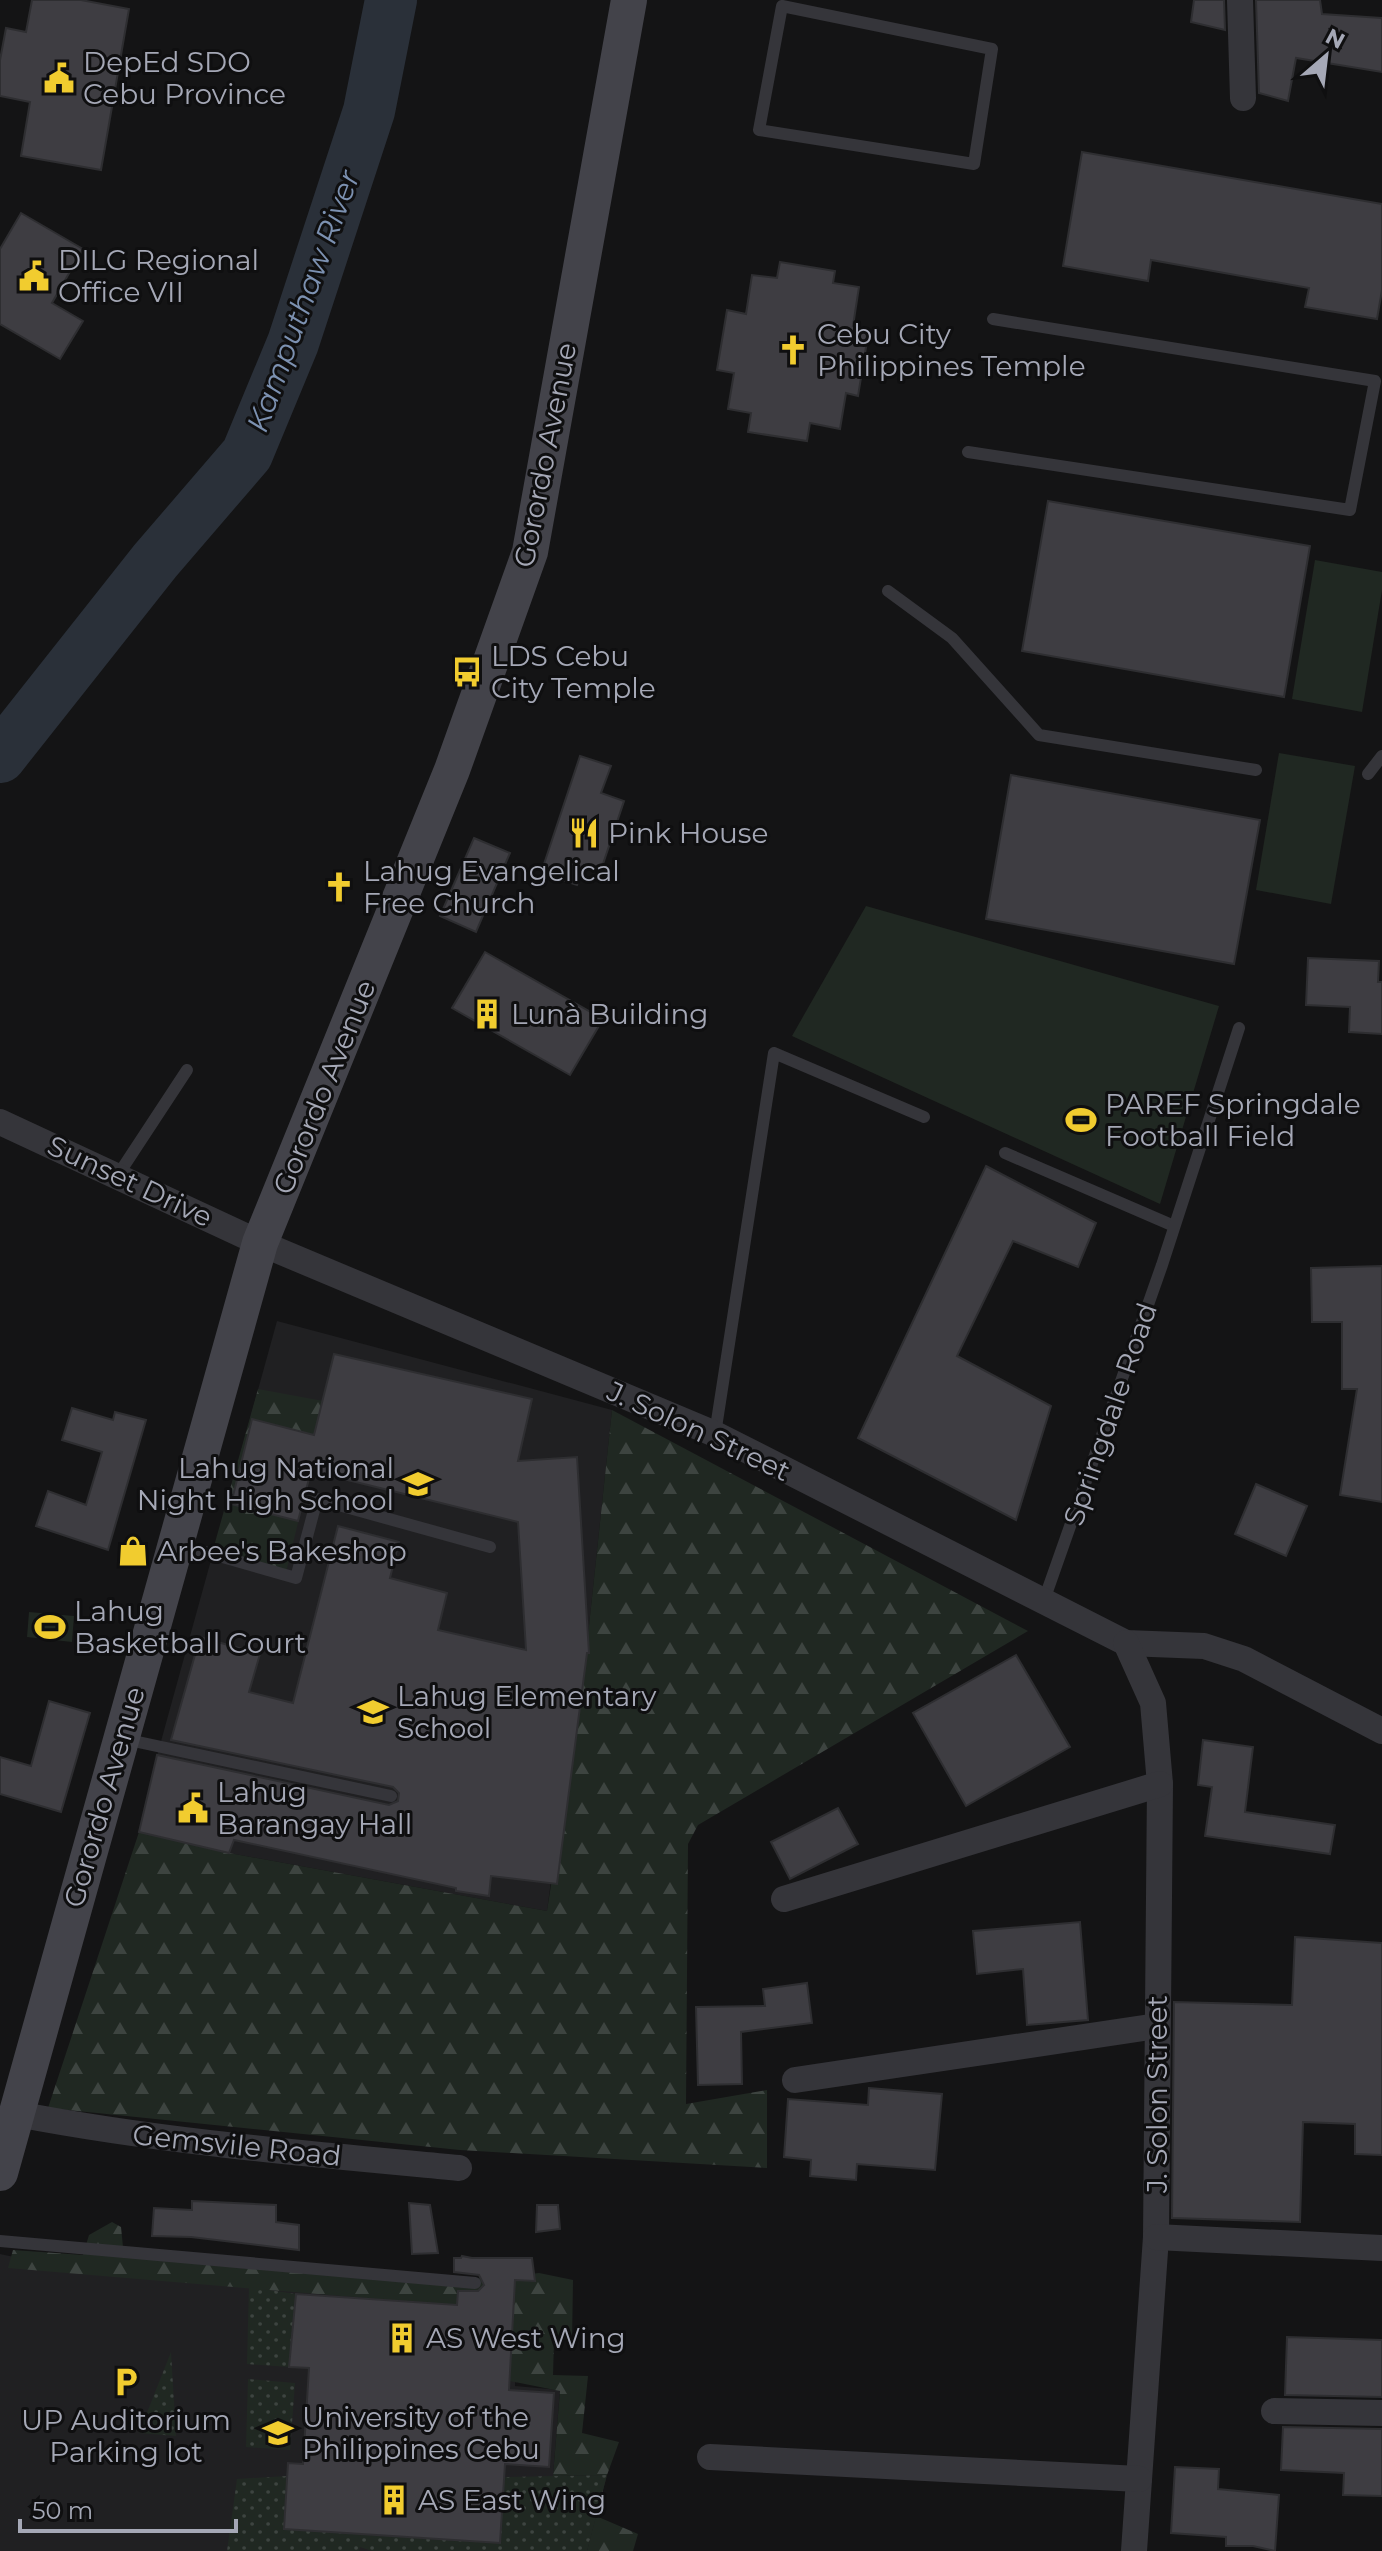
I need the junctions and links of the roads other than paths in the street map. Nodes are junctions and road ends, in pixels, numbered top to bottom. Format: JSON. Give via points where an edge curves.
{"nodes":[{"id":1,"x":629,"y":0,"type":"edge"},
{"id":2,"x":1240,"y":0,"type":"edge"},
{"id":3,"x":1243,"y":98,"type":"dead end"},
{"id":4,"x":759,"y":130,"type":"joint"},
{"id":5,"x":993,"y":319,"type":"dead end"},
{"id":6,"x":968,"y":452,"type":"dead end"},
{"id":7,"x":888,"y":591,"type":"dead end"},
{"id":8,"x":1382,"y":756,"type":"edge"},
{"id":9,"x":1256,"y":770,"type":"dead end"},
{"id":10,"x":1368,"y":774,"type":"dead end"},
{"id":11,"x":1239,"y":1028,"type":"dead end"},
{"id":12,"x":187,"y":1070,"type":"dead end"},
{"id":13,"x":924,"y":1117,"type":"dead end"},
{"id":14,"x":0,"y":1122,"type":"edge"},
{"id":15,"x":1005,"y":1153,"type":"dead end"},
{"id":16,"x":118,"y":1175,"type":"junction"},
{"id":17,"x":1174,"y":1226,"type":"junction"},
{"id":18,"x":260,"y":1243,"type":"junction"},
{"id":19,"x":715,"y":1434,"type":"junction"},
{"id":20,"x":176,"y":1543,"type":"junction"},
{"id":21,"x":490,"y":1547,"type":"dead end"},
{"id":22,"x":1043,"y":1603,"type":"junction"},
{"id":23,"x":1126,"y":1643,"type":"junction"},
{"id":24,"x":1382,"y":1731,"type":"edge"},
{"id":25,"x":121,"y":1738,"type":"junction"},
{"id":26,"x":1160,"y":1784,"type":"junction"},
{"id":27,"x":391,"y":1796,"type":"dead end"},
{"id":28,"x":784,"y":1899,"type":"dead end"},
{"id":29,"x":1157,"y":2026,"type":"junction"},
{"id":30,"x":795,"y":2080,"type":"dead end"},
{"id":31,"x":17,"y":2114,"type":"junction"},
{"id":32,"x":459,"y":2168,"type":"dead end"},
{"id":33,"x":0,"y":2173,"type":"edge"},
{"id":34,"x":1156,"y":2237,"type":"junction"},
{"id":35,"x":0,"y":2241,"type":"edge"},
{"id":36,"x":1382,"y":2248,"type":"edge"},
{"id":37,"x":475,"y":2283,"type":"dead end"},
{"id":38,"x":1274,"y":2411,"type":"dead end"},
{"id":39,"x":1382,"y":2413,"type":"edge"},
{"id":40,"x":710,"y":2457,"type":"dead end"},
{"id":41,"x":1139,"y":2479,"type":"junction"},
{"id":42,"x":1134,"y":2551,"type":"edge"}],
"edges":[{"from":1,"to":18,"type":"main road","name":"Gorordo Avenue","via":[[530,552],[452,770]]},
{"from":2,"to":3,"type":"street"},
{"from":4,"to":4,"type":"lane","via":[[782,6],[992,49],[974,164]]},
{"from":5,"to":6,"type":"lane","via":[[1375,381],[1350,510]]},
{"from":7,"to":9,"type":"lane","via":[[952,638],[1039,735]]},
{"from":8,"to":10,"type":"lane"},
{"from":11,"to":17,"type":"lane","name":"Springdale Road"},
{"from":12,"to":16,"type":"lane"},
{"from":13,"to":19,"type":"lane","via":[[774,1053]]},
{"from":14,"to":16,"type":"street","name":"Sunset Drive"},
{"from":15,"to":17,"type":"lane"},
{"from":16,"to":18,"type":"street","name":"Sunset Drive"},
{"from":17,"to":22,"type":"lane","name":"Springdale Road"},
{"from":18,"to":19,"type":"street","name":"J. Solon Street"},
{"from":18,"to":20,"type":"main road","name":"Gorordo Avenue"},
{"from":19,"to":22,"type":"street","name":"J. Solon Street"},
{"from":20,"to":21,"type":"lane","via":[[296,1578],[317,1499]]},
{"from":20,"to":25,"type":"main road","name":"Gorordo Avenue"},
{"from":22,"to":23,"type":"street","name":"J. Solon Street"},
{"from":23,"to":24,"type":"street","name":"J. Solon Street","via":[[1204,1646],[1244,1659]]},
{"from":23,"to":26,"type":"street","name":"J. Solon Street","via":[[1153,1703]]},
{"from":25,"to":27,"type":"lane"},
{"from":25,"to":31,"type":"main road","name":"Gorordo Avenue"},
{"from":26,"to":28,"type":"street"},
{"from":26,"to":29,"type":"street","name":"J. Solon Street"},
{"from":29,"to":30,"type":"street"},
{"from":29,"to":34,"type":"street","name":"J. Solon Street"},
{"from":31,"to":32,"type":"street","name":"Gemsvile Road","via":[[131,2134]]},
{"from":31,"to":33,"type":"main road","name":"Gorordo Avenue"},
{"from":34,"to":36,"type":"street"},
{"from":34,"to":41,"type":"street","name":"J. Solon Street"},
{"from":35,"to":37,"type":"lane"},
{"from":38,"to":39,"type":"street"},
{"from":40,"to":41,"type":"street"},
{"from":41,"to":42,"type":"street","name":"J. Solon Street"}]}
